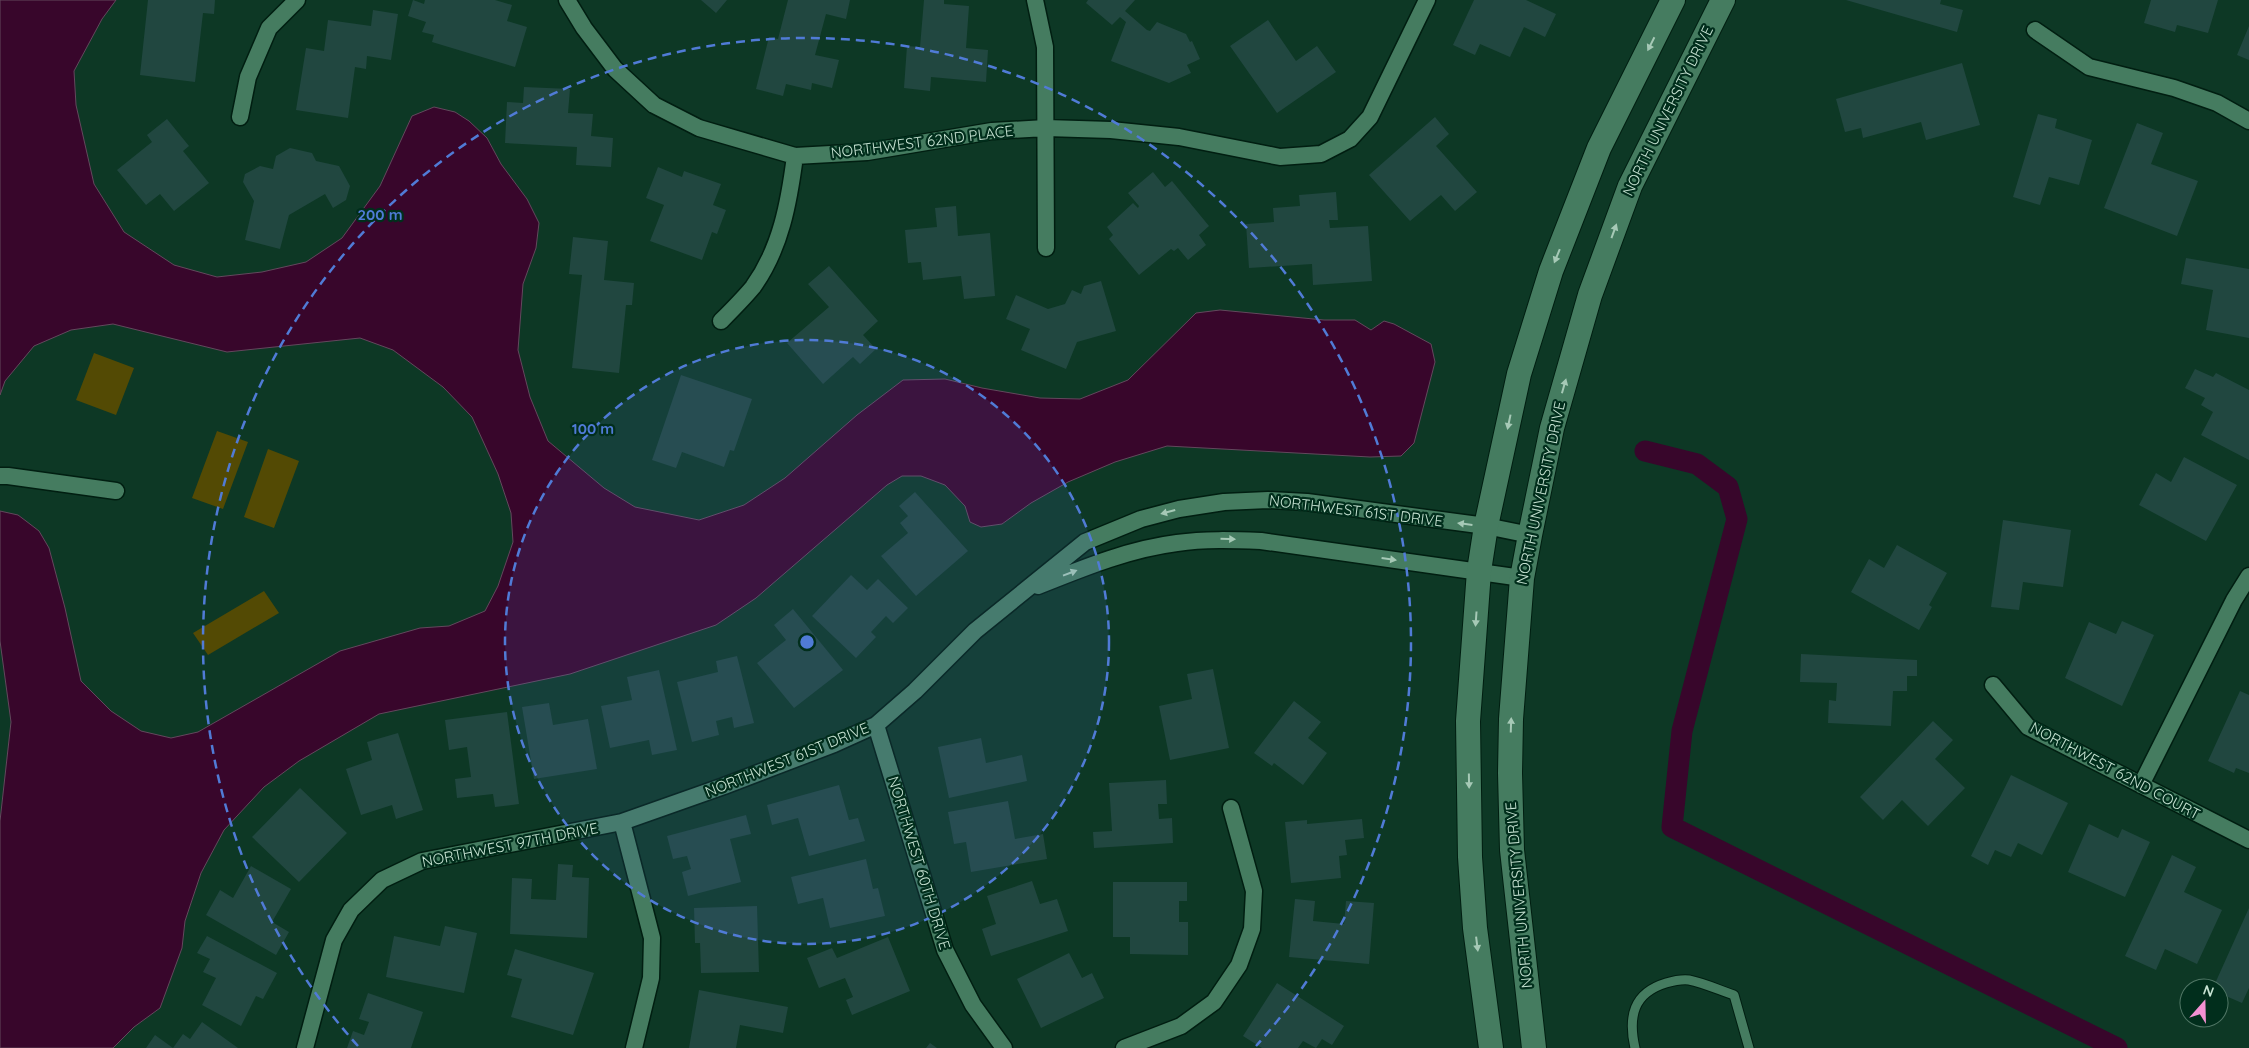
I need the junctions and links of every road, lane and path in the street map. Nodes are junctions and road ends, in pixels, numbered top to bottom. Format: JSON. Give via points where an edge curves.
{"nodes":[{"id":1,"x":297,"y":0,"type":"edge"},
{"id":2,"x":567,"y":0,"type":"edge"},
{"id":3,"x":1034,"y":0,"type":"edge"},
{"id":4,"x":1426,"y":0,"type":"edge"},
{"id":5,"x":1673,"y":0,"type":"edge"},
{"id":6,"x":1723,"y":0,"type":"edge"},
{"id":7,"x":2035,"y":30,"type":"dead end"},
{"id":8,"x":240,"y":117,"type":"dead end"},
{"id":9,"x":2249,"y":121,"type":"edge"},
{"id":10,"x":1046,"y":128,"type":"junction"},
{"id":11,"x":795,"y":156,"type":"junction"},
{"id":12,"x":1046,"y":248,"type":"dead end"},
{"id":13,"x":721,"y":321,"type":"dead end"},
{"id":14,"x":0,"y":476,"type":"edge"},
{"id":15,"x":116,"y":491,"type":"dead end"},
{"id":16,"x":1486,"y":526,"type":"junction"},
{"id":17,"x":1530,"y":535,"type":"junction"},
{"id":18,"x":1479,"y":571,"type":"junction"},
{"id":19,"x":2249,"y":576,"type":"edge"},
{"id":20,"x":1522,"y":578,"type":"junction"},
{"id":21,"x":1024,"y":591,"type":"junction"},
{"id":22,"x":1993,"y":685,"type":"dead end"},
{"id":23,"x":876,"y":725,"type":"junction"},
{"id":24,"x":2141,"y":785,"type":"junction"},
{"id":25,"x":1231,"y":808,"type":"dead end"},
{"id":26,"x":622,"y":822,"type":"junction"},
{"id":27,"x":2249,"y":840,"type":"edge"},
{"id":28,"x":305,"y":1048,"type":"edge"},
{"id":29,"x":634,"y":1048,"type":"edge"},
{"id":30,"x":1004,"y":1048,"type":"edge"},
{"id":31,"x":1124,"y":1048,"type":"edge"},
{"id":32,"x":1490,"y":1048,"type":"edge"},
{"id":33,"x":1534,"y":1048,"type":"edge"},
{"id":34,"x":1635,"y":1048,"type":"edge"},
{"id":35,"x":1749,"y":1048,"type":"edge"}],
"edges":[{"from":1,"to":8,"type":"street","via":[[269,28],[248,77]]},
{"from":2,"to":11,"type":"street","name":"NORTHWEST 62ND PLACE","via":[[615,69],[654,105],[699,128]]},
{"from":3,"to":10,"type":"street","via":[[1045,47]]},
{"from":4,"to":10,"type":"street","name":"NORTHWEST 62ND PLACE","via":[[1370,117],[1350,139],[1321,154],[1280,157],[1179,137]]},
{"from":5,"to":16,"type":"main road","one_way":true,"via":[[1599,148],[1551,271],[1519,374]]},
{"from":17,"to":6,"type":"main road","name":"NORTH UNIVERSITY DRIVE","one_way":true,"via":[[1552,428],[1590,295],[1630,186]]},
{"from":7,"to":9,"type":"street","via":[[2089,66],[2174,88],[2217,103]]},
{"from":10,"to":11,"type":"street","name":"NORTHWEST 62ND PLACE","via":[[992,131],[867,152]]},
{"from":10,"to":12,"type":"street"},
{"from":11,"to":13,"type":"street","via":[[787,212],[773,251],[753,286]]},
{"from":14,"to":15,"type":"street"},
{"from":16,"to":17,"type":"street","name":"NORTHWEST 61ST DRIVE"},
{"from":16,"to":18,"type":"main road"},
{"from":16,"to":21,"type":"street","name":"NORTHWEST 61ST DRIVE","one_way":true,"via":[[1307,502],[1224,502],[1141,519],[1085,542]]},
{"from":17,"to":20,"type":"main road","name":"NORTH UNIVERSITY DRIVE"},
{"from":18,"to":20,"type":"street","name":"NORTHWEST 61ST DRIVE"},
{"from":21,"to":18,"type":"street","name":"NORTHWEST 61ST DRIVE","one_way":true,"via":[[1101,562],[1175,543],[1218,539],[1261,541]]},
{"from":18,"to":32,"type":"main road","one_way":true,"via":[[1468,720],[1470,856]]},
{"from":19,"to":24,"type":"street"},
{"from":33,"to":20,"type":"main road","name":"NORTH UNIVERSITY DRIVE","one_way":true,"via":[[1512,850],[1510,773]]},
{"from":21,"to":23,"type":"street","name":"NORTHWEST 61ST DRIVE","via":[[975,631]]},
{"from":22,"to":24,"type":"street","name":"NORTHWEST 62ND COURT","via":[[2028,727]]},
{"from":23,"to":26,"type":"street","name":"NORTHWEST 61ST DRIVE","via":[[834,744]]},
{"from":23,"to":30,"type":"street","name":"NORTHWEST 60TH DRIVE","via":[[945,950],[973,1005]]},
{"from":24,"to":27,"type":"street","name":"NORTHWEST 62ND COURT"},
{"from":25,"to":31,"type":"street","via":[[1254,892],[1252,929],[1239,965],[1214,1002],[1181,1026]]},
{"from":26,"to":28,"type":"street","name":"NORTHWEST 97TH DRIVE","via":[[422,861],[382,880],[350,910],[334,940]]},
{"from":26,"to":29,"type":"street","via":[[652,938],[651,978]]},
{"from":34,"to":35,"type":"lane","via":[[1631,1032],[1633,1011],[1640,997],[1656,986],[1688,980],[1734,995]]}]}
